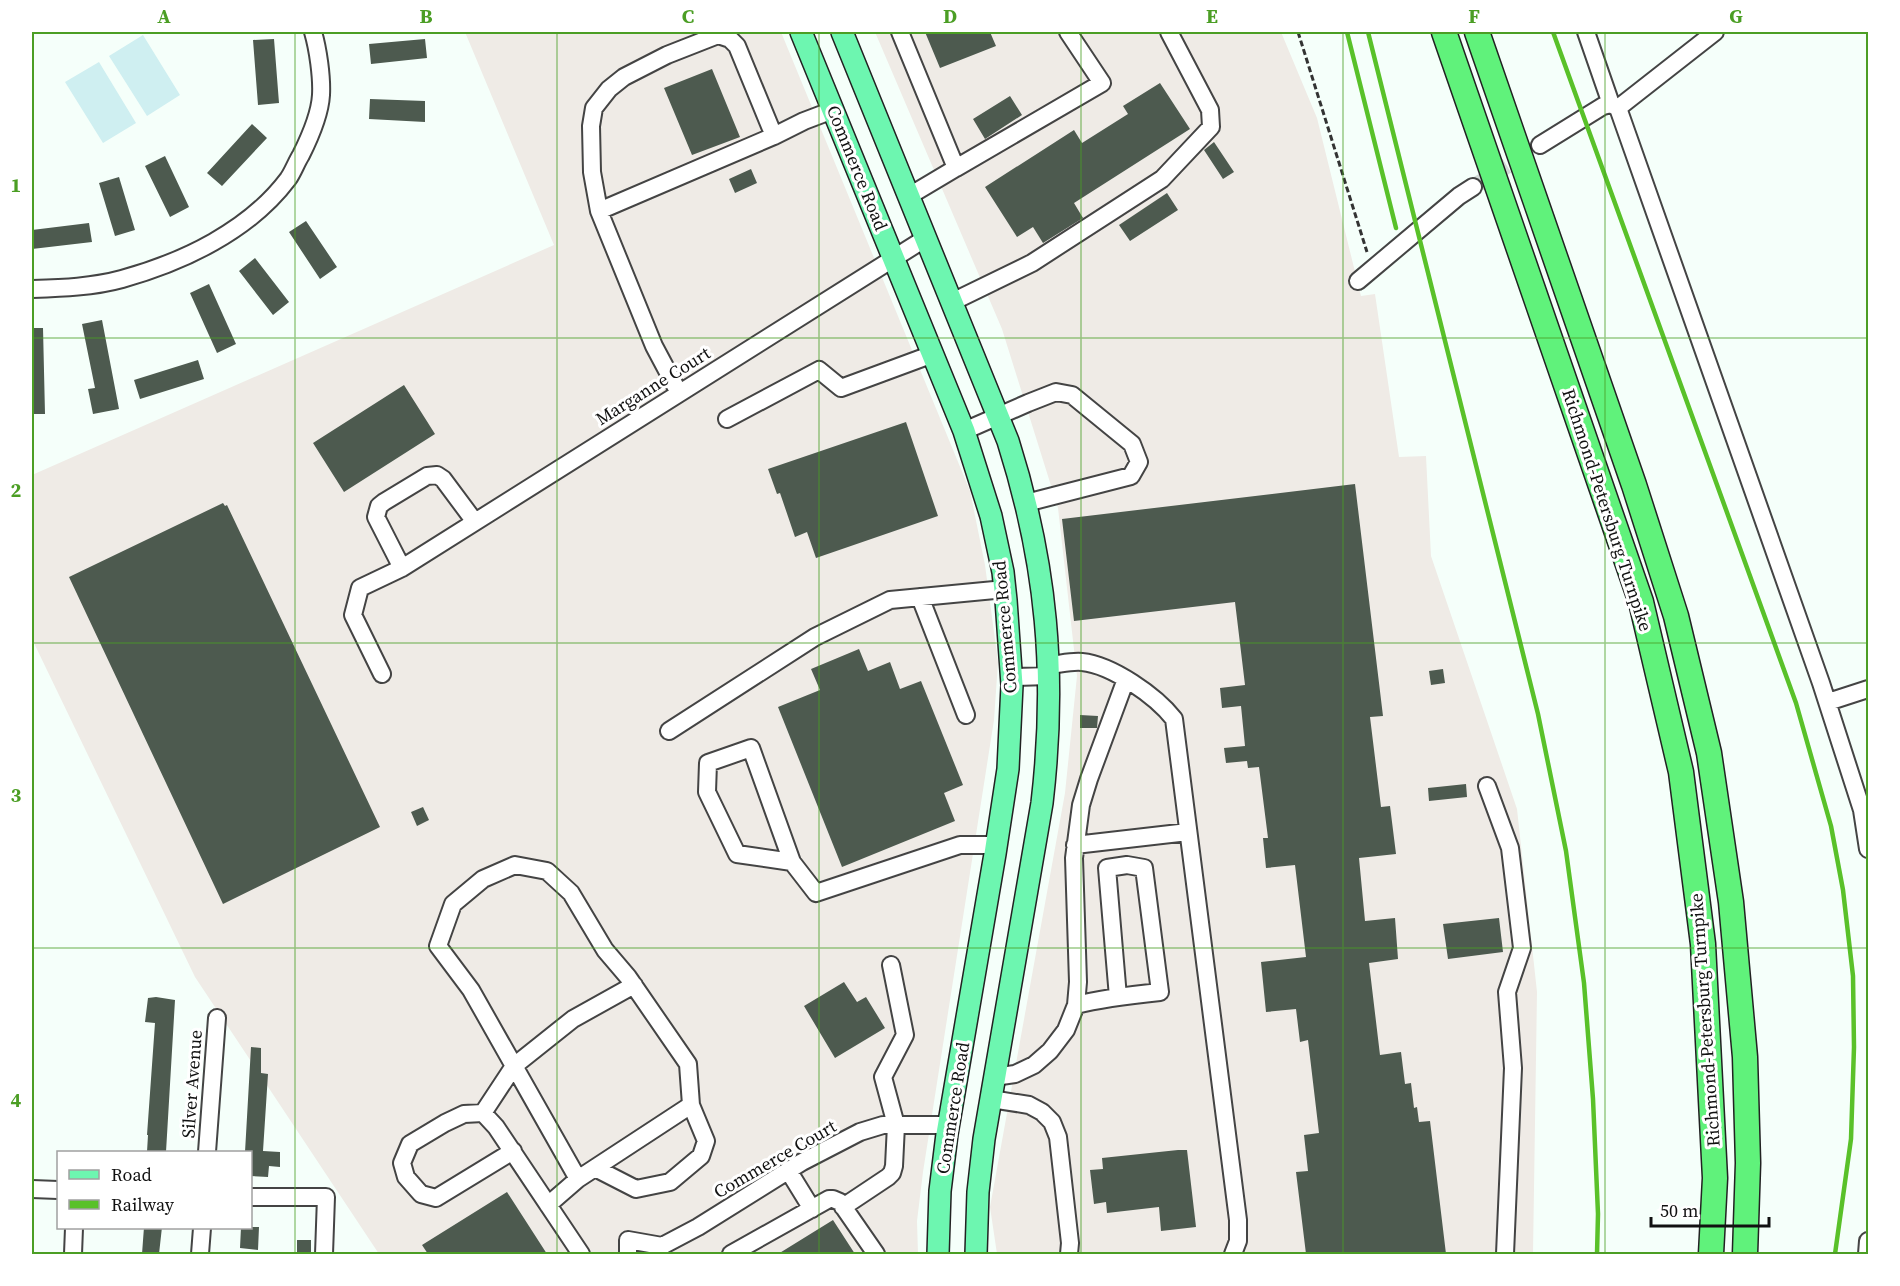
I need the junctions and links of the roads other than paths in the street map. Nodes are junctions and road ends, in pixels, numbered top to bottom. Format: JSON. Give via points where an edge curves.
{"nodes":[{"id":1,"x":313,"y":32,"type":"edge"},
{"id":2,"x":801,"y":32,"type":"edge"},
{"id":3,"x":842,"y":32,"type":"edge"},
{"id":4,"x":900,"y":32,"type":"edge"},
{"id":5,"x":1068,"y":32,"type":"edge"},
{"id":6,"x":1170,"y":32,"type":"edge"},
{"id":7,"x":1444,"y":32,"type":"edge"},
{"id":8,"x":1477,"y":32,"type":"edge"},
{"id":9,"x":1586,"y":32,"type":"edge"},
{"id":10,"x":1715,"y":32,"type":"edge"},
{"id":11,"x":1614,"y":106,"type":"junction"},
{"id":12,"x":833,"y":110,"type":"junction"},
{"id":13,"x":774,"y":136,"type":"junction"},
{"id":14,"x":1540,"y":145,"type":"tunnel mouth"},
{"id":15,"x":956,"y":168,"type":"junction"},
{"id":16,"x":1473,"y":187,"type":"tunnel mouth"},
{"id":17,"x":909,"y":196,"type":"junction"},
{"id":18,"x":599,"y":211,"type":"junction"},
{"id":19,"x":926,"y":238,"type":"junction"},
{"id":20,"x":893,"y":258,"type":"junction"},
{"id":21,"x":1358,"y":281,"type":"dead end"},
{"id":22,"x":32,"y":289,"type":"edge"},
{"id":23,"x":952,"y":302,"type":"junction"},
{"id":24,"x":933,"y":354,"type":"junction"},
{"id":25,"x":680,"y":393,"type":"junction"},
{"id":26,"x":998,"y":417,"type":"junction"},
{"id":27,"x":727,"y":419,"type":"dead end"},
{"id":28,"x":964,"y":431,"type":"junction"},
{"id":29,"x":1026,"y":503,"type":"junction"},
{"id":30,"x":475,"y":522,"type":"junction"},
{"id":31,"x":402,"y":568,"type":"junction"},
{"id":32,"x":1005,"y":589,"type":"junction"},
{"id":33,"x":920,"y":597,"type":"junction"},
{"id":34,"x":1049,"y":670,"type":"junction"},
{"id":35,"x":382,"y":674,"type":"dead end"},
{"id":36,"x":1012,"y":677,"type":"junction"},
{"id":37,"x":1126,"y":679,"type":"junction"},
{"id":38,"x":1869,"y":689,"type":"edge"},
{"id":39,"x":1828,"y":702,"type":"junction"},
{"id":40,"x":966,"y":715,"type":"dead end"},
{"id":41,"x":669,"y":731,"type":"dead end"},
{"id":42,"x":1487,"y":786,"type":"dead end"},
{"id":43,"x":1188,"y":832,"type":"junction"},
{"id":44,"x":996,"y":845,"type":"junction"},
{"id":45,"x":1076,"y":845,"type":"junction"},
{"id":46,"x":1869,"y":849,"type":"edge"},
{"id":47,"x":792,"y":862,"type":"junction"},
{"id":48,"x":891,"y":965,"type":"dead end"},
{"id":49,"x":634,"y":985,"type":"junction"},
{"id":50,"x":1118,"y":997,"type":"junction"},
{"id":51,"x":1076,"y":1005,"type":"junction"},
{"id":52,"x":217,"y":1018,"type":"dead end"},
{"id":53,"x":514,"y":1066,"type":"junction"},
{"id":54,"x":994,"y":1077,"type":"junction"},
{"id":55,"x":991,"y":1099,"type":"junction"},
{"id":56,"x":691,"y":1106,"type":"junction"},
{"id":57,"x":483,"y":1113,"type":"junction"},
{"id":58,"x":896,"y":1125,"type":"junction"},
{"id":59,"x":948,"y":1125,"type":"junction"},
{"id":60,"x":207,"y":1151,"type":"edge"},
{"id":61,"x":513,"y":1151,"type":"junction"},
{"id":62,"x":595,"y":1168,"type":"junction"},
{"id":63,"x":788,"y":1170,"type":"junction"},
{"id":64,"x":578,"y":1179,"type":"junction"},
{"id":65,"x":32,"y":1189,"type":"edge"},
{"id":66,"x":57,"y":1190,"type":"edge"},
{"id":67,"x":252,"y":1197,"type":"edge"},
{"id":68,"x":548,"y":1205,"type":"junction"},
{"id":69,"x":843,"y":1207,"type":"junction"},
{"id":70,"x":812,"y":1209,"type":"junction"},
{"id":71,"x":74,"y":1229,"type":"edge"},
{"id":72,"x":202,"y":1229,"type":"edge"},
{"id":73,"x":1869,"y":1241,"type":"edge"},
{"id":74,"x":628,"y":1247,"type":"edge"},
{"id":75,"x":665,"y":1250,"type":"edge"},
{"id":76,"x":73,"y":1254,"type":"edge"},
{"id":77,"x":200,"y":1254,"type":"edge"},
{"id":78,"x":324,"y":1254,"type":"edge"},
{"id":79,"x":581,"y":1254,"type":"edge"},
{"id":80,"x":731,"y":1254,"type":"edge"},
{"id":81,"x":876,"y":1254,"type":"edge"},
{"id":82,"x":938,"y":1254,"type":"edge"},
{"id":83,"x":976,"y":1254,"type":"edge"},
{"id":84,"x":1069,"y":1254,"type":"edge"},
{"id":85,"x":1233,"y":1254,"type":"edge"},
{"id":86,"x":1505,"y":1254,"type":"edge"},
{"id":87,"x":1711,"y":1254,"type":"edge"},
{"id":88,"x":1745,"y":1254,"type":"edge"},
{"id":89,"x":1867,"y":1254,"type":"edge"}],
"edges":[{"from":1,"to":22,"type":"street","via":[[321,95],[310,137],[288,179],[256,213],[177,260],[121,279]]},
{"from":2,"to":12,"type":"main road","name":"Commerce Road"},
{"from":3,"to":17,"type":"main road","name":"Commerce Road"},
{"from":4,"to":15,"type":"street"},
{"from":5,"to":15,"type":"street","via":[[1102,83]]},
{"from":6,"to":23,"type":"street","via":[[1210,110],[1211,127],[1162,179],[1032,263]]},
{"from":7,"to":87,"type":"highway","name":"Richmond-Petersburg Turnpike","via":[[1641,602],[1681,772],[1703,944],[1715,1178]]},
{"from":8,"to":88,"type":"highway","name":"Richmond-Petersburg Turnpike","via":[[1634,485],[1676,616],[1709,753],[1731,902],[1744,1056],[1748,1163]]},
{"from":9,"to":11,"type":"street"},
{"from":10,"to":11,"type":"street"},
{"from":11,"to":14,"type":"street","via":[[1603,106]]},
{"from":11,"to":39,"type":"street"},
{"from":12,"to":13,"type":"street"},
{"from":12,"to":20,"type":"main road","name":"Commerce Road"},
{"from":13,"to":18,"type":"street"},
{"from":13,"to":18,"type":"street","via":[[737,46],[730,39],[718,35],[667,55],[624,77],[594,108],[592,172]]},
{"from":15,"to":17,"type":"street"},
{"from":16,"to":21,"type":"street"},
{"from":17,"to":19,"type":"main road","name":"Commerce Road"},
{"from":18,"to":25,"type":"street","via":[[654,346]]},
{"from":19,"to":20,"type":"street","name":"Marganne Court"},
{"from":19,"to":23,"type":"main road","name":"Commerce Road"},
{"from":20,"to":24,"type":"main road","name":"Commerce Road"},
{"from":20,"to":25,"type":"street","name":"Marganne Court"},
{"from":23,"to":26,"type":"main road","name":"Commerce Road"},
{"from":24,"to":27,"type":"street","via":[[840,388],[819,370]]},
{"from":24,"to":28,"type":"main road","name":"Commerce Road"},
{"from":25,"to":30,"type":"street","name":"Marganne Court"},
{"from":26,"to":28,"type":"street"},
{"from":26,"to":29,"type":"main road","name":"Commerce Road"},
{"from":26,"to":29,"type":"street","via":[[1056,392],[1072,394],[1132,444],[1139,462],[1131,476]]},
{"from":28,"to":32,"type":"main road","name":"Commerce Road","via":[[991,516]]},
{"from":29,"to":34,"type":"main road","name":"Commerce Road","via":[[1043,594]]},
{"from":30,"to":31,"type":"street","name":"Marganne Court"},
{"from":30,"to":31,"type":"street","via":[[437,475],[427,476],[384,502],[376,517]]},
{"from":31,"to":35,"type":"street","name":"Marganne Court","via":[[360,588],[353,615]]},
{"from":32,"to":33,"type":"street"},
{"from":32,"to":36,"type":"main road","name":"Commerce Road"},
{"from":33,"to":40,"type":"street"},
{"from":33,"to":41,"type":"street","via":[[890,600],[815,637]]},
{"from":34,"to":36,"type":"street"},
{"from":34,"to":37,"type":"street","via":[[1084,662]]},
{"from":34,"to":54,"type":"main road","name":"Commerce Road","via":[[1042,802]]},
{"from":36,"to":44,"type":"main road","name":"Commerce Road","via":[[1010,741]]},
{"from":37,"to":43,"type":"street","via":[[1174,719]]},
{"from":37,"to":45,"type":"street","via":[[1081,805]]},
{"from":38,"to":39,"type":"street"},
{"from":39,"to":46,"type":"street","via":[[1862,810]]},
{"from":42,"to":86,"type":"street","via":[[1510,848],[1522,948],[1507,992],[1513,1068]]},
{"from":43,"to":45,"type":"street"},
{"from":43,"to":85,"type":"street","via":[[1238,1220]]},
{"from":44,"to":47,"type":"street","via":[[960,845],[816,893]]},
{"from":44,"to":59,"type":"main road","name":"Commerce Road"},
{"from":45,"to":51,"type":"street"},
{"from":47,"to":47,"type":"street","via":[[750,748],[708,763],[706,792],[737,854]]},
{"from":48,"to":58,"type":"street","via":[[905,1035],[883,1077]]},
{"from":49,"to":53,"type":"street","via":[[573,1018]]},
{"from":49,"to":53,"type":"street","via":[[605,950],[571,893],[547,871],[515,865],[483,879],[453,904],[438,946],[471,990]]},
{"from":49,"to":56,"type":"street","via":[[688,1064]]},
{"from":50,"to":50,"type":"street","via":[[1160,992],[1144,868],[1127,865],[1107,868]]},
{"from":50,"to":51,"type":"street"},
{"from":51,"to":54,"type":"street","via":[[1066,1030],[1050,1051],[1015,1074]]},
{"from":52,"to":60,"type":"street","name":"Silver Avenue"},
{"from":53,"to":57,"type":"street"},
{"from":53,"to":64,"type":"street"},
{"from":54,"to":55,"type":"main road","name":"Commerce Road"},
{"from":55,"to":83,"type":"main road","name":"Commerce Road","via":[[978,1192]]},
{"from":55,"to":84,"type":"street","via":[[1029,1105],[1052,1122],[1058,1137]]},
{"from":56,"to":62,"type":"street"},
{"from":56,"to":62,"type":"street","via":[[706,1141],[700,1156],[670,1182],[636,1189]]},
{"from":57,"to":61,"type":"street"},
{"from":57,"to":61,"type":"street","via":[[464,1114],[410,1144],[402,1163],[406,1177],[421,1194],[436,1198]]},
{"from":58,"to":59,"type":"street","name":"Commerce Court"},
{"from":58,"to":63,"type":"street","name":"Commerce Court","via":[[860,1132]]},
{"from":58,"to":69,"type":"street","via":[[892,1173]]},
{"from":59,"to":82,"type":"main road","name":"Commerce Road"},
{"from":61,"to":68,"type":"street"},
{"from":62,"to":64,"type":"street"},
{"from":63,"to":70,"type":"street"},
{"from":63,"to":75,"type":"street","name":"Commerce Court"},
{"from":64,"to":68,"type":"street"},
{"from":65,"to":66,"type":"street"},
{"from":67,"to":78,"type":"street","via":[[326,1197]]},
{"from":68,"to":79,"type":"street"},
{"from":69,"to":70,"type":"street","via":[[829,1199]]},
{"from":69,"to":81,"type":"street"},
{"from":70,"to":80,"type":"street"},
{"from":71,"to":76,"type":"street"},
{"from":72,"to":77,"type":"street"},
{"from":73,"to":89,"type":"street"},
{"from":74,"to":75,"type":"street","name":"Commerce Court"}]}
